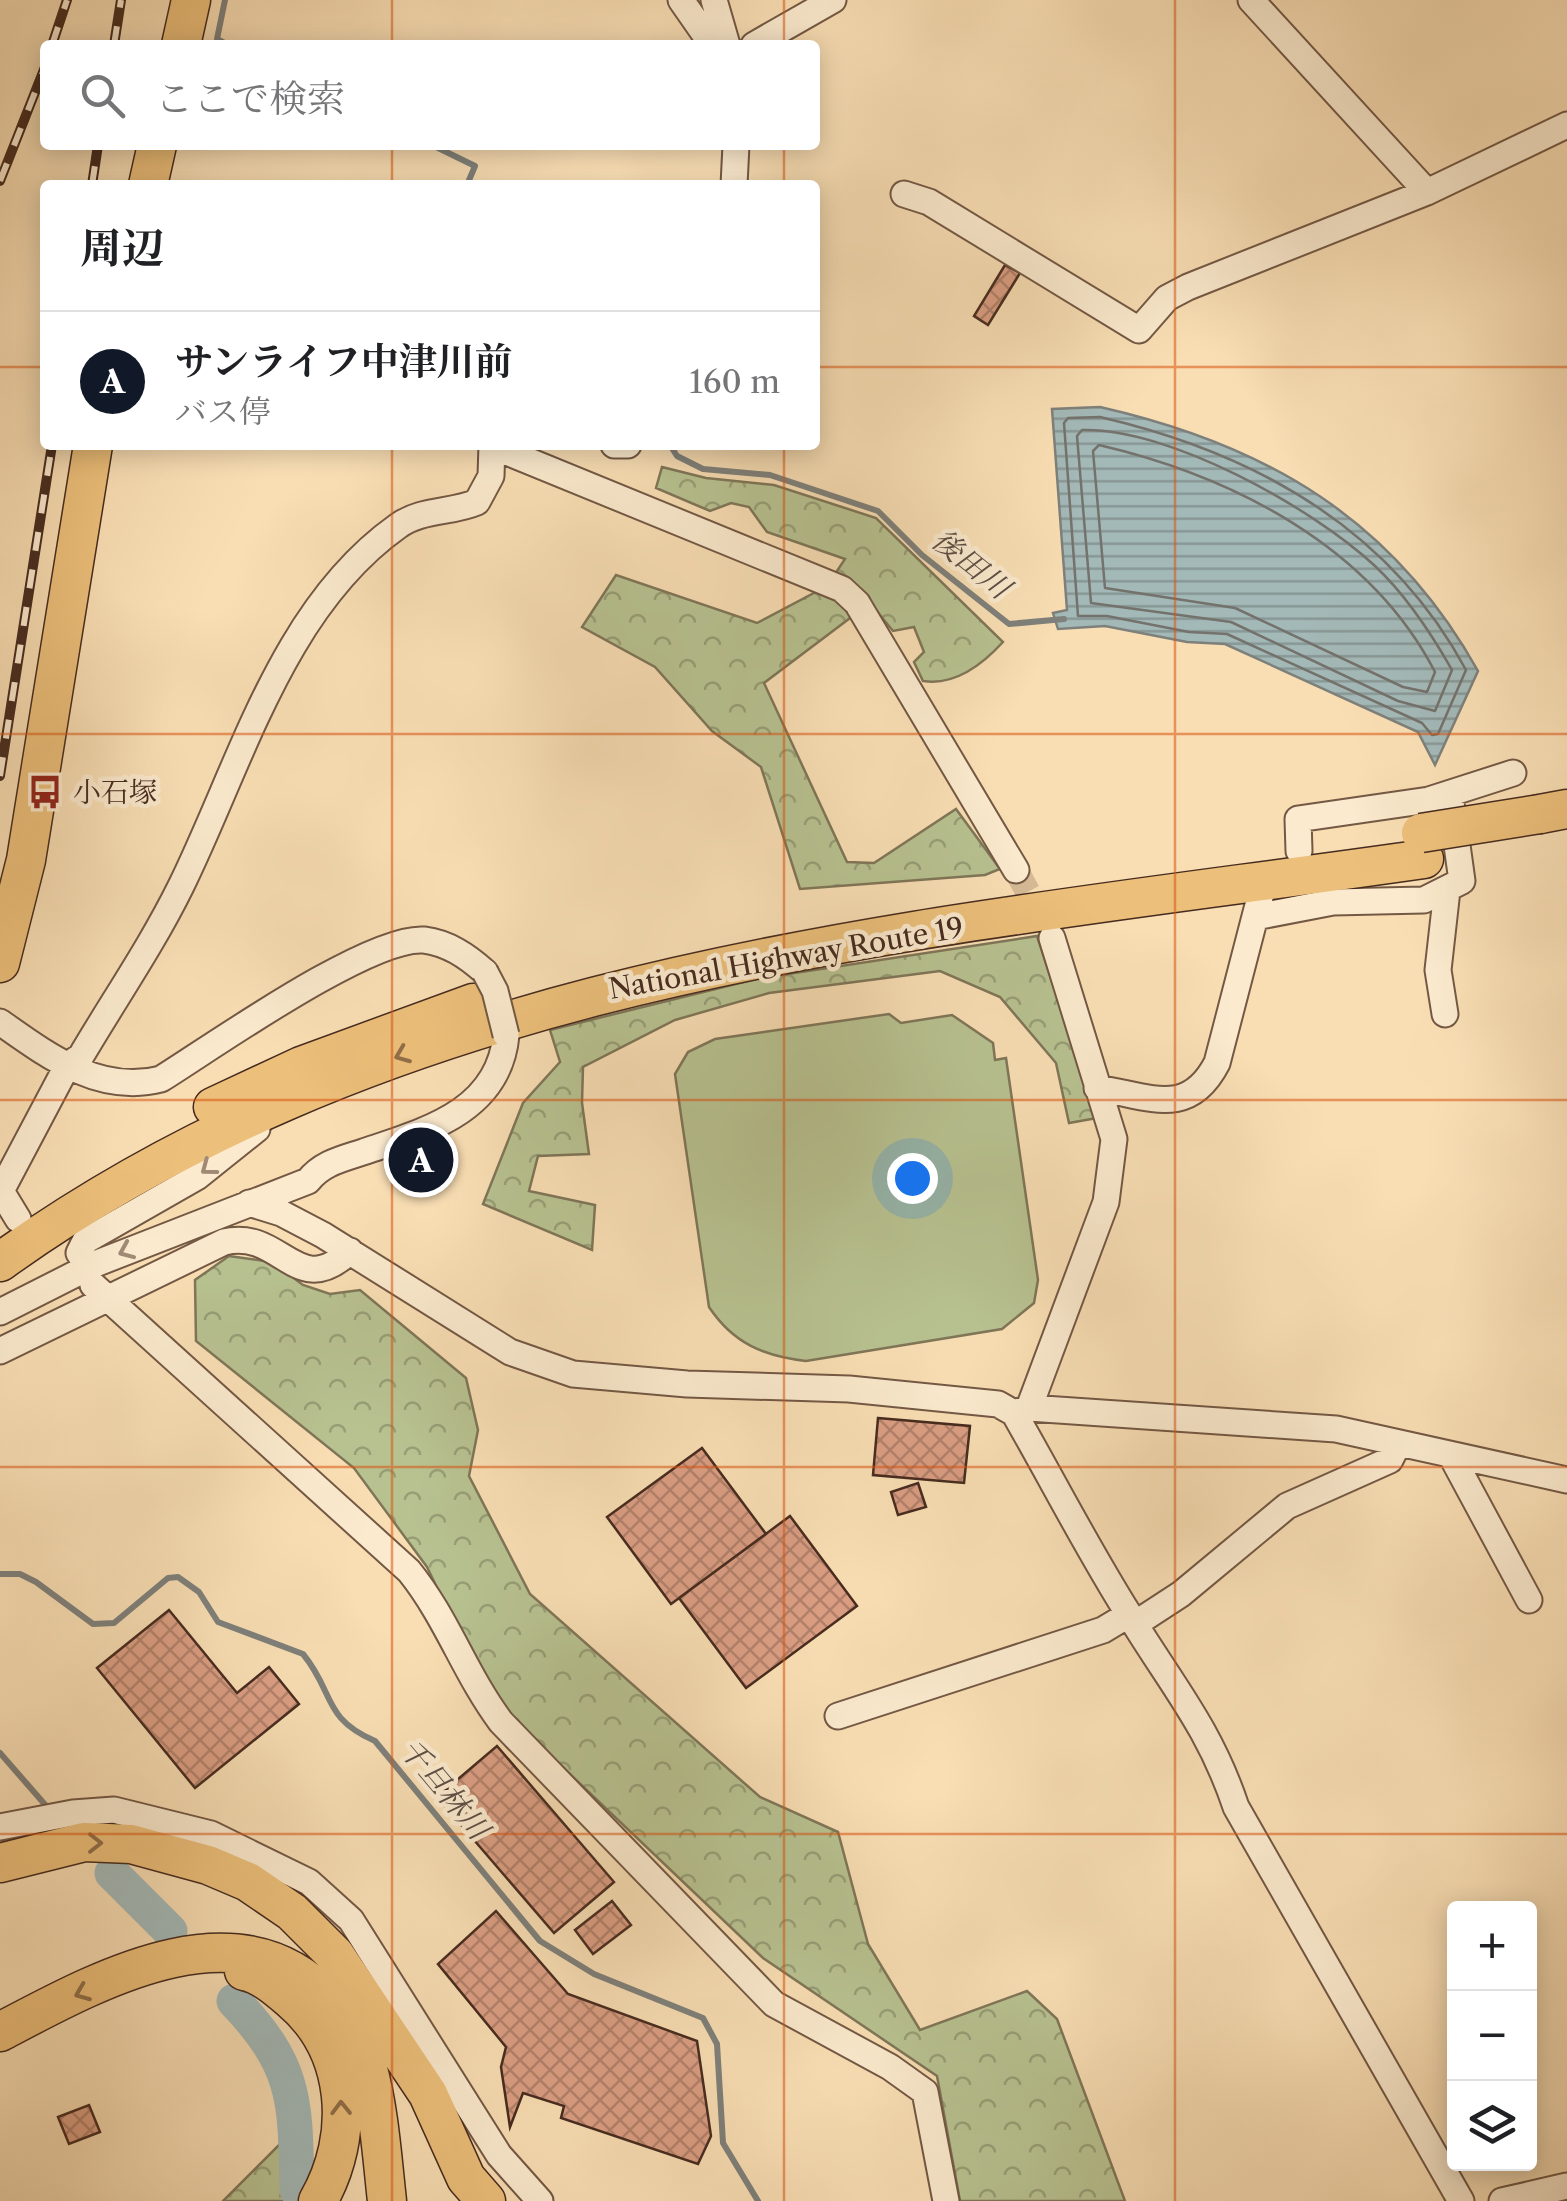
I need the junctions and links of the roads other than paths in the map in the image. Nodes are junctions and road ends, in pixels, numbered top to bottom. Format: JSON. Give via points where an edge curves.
{"nodes":[{"id":1,"x":192,"y":0,"type":"edge"},
{"id":2,"x":682,"y":0,"type":"edge"},
{"id":3,"x":714,"y":0,"type":"edge"},
{"id":4,"x":833,"y":0,"type":"edge"},
{"id":5,"x":1251,"y":0,"type":"edge"},
{"id":6,"x":182,"y":40,"type":"edge"},
{"id":7,"x":715,"y":40,"type":"edge"},
{"id":8,"x":724,"y":40,"type":"edge"},
{"id":9,"x":763,"y":40,"type":"edge"},
{"id":10,"x":1567,"y":125,"type":"edge"},
{"id":11,"x":156,"y":150,"type":"edge"},
{"id":12,"x":736,"y":150,"type":"edge"},
{"id":13,"x":149,"y":180,"type":"edge"},
{"id":14,"x":734,"y":180,"type":"edge"},
{"id":15,"x":1427,"y":192,"type":"junction"},
{"id":16,"x":904,"y":194,"type":"dead end"},
{"id":17,"x":92,"y":450,"type":"edge"},
{"id":18,"x":492,"y":450,"type":"edge"},
{"id":19,"x":502,"y":450,"type":"edge"},
{"id":20,"x":1513,"y":772,"type":"dead end"},
{"id":21,"x":1450,"y":795,"type":"junction"},
{"id":22,"x":1554,"y":824,"type":"edge"},
{"id":23,"x":1422,"y":846,"type":"junction"},
{"id":24,"x":1299,"y":851,"type":"junction"},
{"id":25,"x":1016,"y":870,"type":"tunnel mouth"},
{"id":26,"x":1447,"y":890,"type":"junction"},
{"id":27,"x":1259,"y":900,"type":"junction"},
{"id":28,"x":1052,"y":938,"type":"tunnel mouth"},
{"id":29,"x":0,"y":963,"type":"edge"},
{"id":30,"x":1445,"y":1014,"type":"dead end"},
{"id":31,"x":0,"y":1022,"type":"edge"},
{"id":32,"x":67,"y":1066,"type":"junction"},
{"id":33,"x":1096,"y":1088,"type":"junction"},
{"id":34,"x":315,"y":1090,"type":"junction"},
{"id":35,"x":308,"y":1181,"type":"junction"},
{"id":36,"x":249,"y":1203,"type":"junction"},
{"id":37,"x":9,"y":1225,"type":"edge"},
{"id":38,"x":323,"y":1235,"type":"junction"},
{"id":39,"x":350,"y":1251,"type":"junction"},
{"id":40,"x":79,"y":1253,"type":"dead end"},
{"id":41,"x":0,"y":1262,"type":"edge"},
{"id":42,"x":100,"y":1292,"type":"junction"},
{"id":43,"x":0,"y":1312,"type":"edge"},
{"id":44,"x":3,"y":1343,"type":"edge"},
{"id":45,"x":1021,"y":1410,"type":"junction"},
{"id":46,"x":1398,"y":1444,"type":"junction"},
{"id":47,"x":1452,"y":1457,"type":"junction"},
{"id":48,"x":1567,"y":1480,"type":"edge"},
{"id":49,"x":1529,"y":1600,"type":"dead end"},
{"id":50,"x":1132,"y":1619,"type":"junction"},
{"id":51,"x":838,"y":1716,"type":"dead end"},
{"id":52,"x":0,"y":1827,"type":"edge"},
{"id":53,"x":0,"y":1863,"type":"edge"},
{"id":54,"x":143,"y":1969,"type":"junction"},
{"id":55,"x":359,"y":1994,"type":"junction"},
{"id":56,"x":0,"y":2032,"type":"edge"},
{"id":57,"x":1567,"y":2186,"type":"edge"},
{"id":58,"x":1458,"y":2200,"type":"edge"},
{"id":59,"x":318,"y":2201,"type":"edge"},
{"id":60,"x":387,"y":2201,"type":"edge"},
{"id":61,"x":406,"y":2201,"type":"edge"},
{"id":62,"x":486,"y":2201,"type":"edge"},
{"id":63,"x":540,"y":2201,"type":"edge"},
{"id":64,"x":946,"y":2201,"type":"edge"},
{"id":65,"x":1502,"y":2201,"type":"edge"}],
"edges":[{"from":1,"to":6,"type":"highway"},
{"from":2,"to":7,"type":"street"},
{"from":3,"to":8,"type":"street"},
{"from":4,"to":9,"type":"street"},
{"from":5,"to":15,"type":"street"},
{"from":10,"to":15,"type":"street"},
{"from":11,"to":13,"type":"highway"},
{"from":12,"to":14,"type":"street"},
{"from":15,"to":16,"type":"street","via":[[1188,287],[1167,298],[1139,330],[929,202]]},
{"from":17,"to":29,"type":"highway","via":[[26,860]]},
{"from":18,"to":32,"type":"street","via":[[491,476],[477,502],[402,522],[335,584],[291,650],[178,892],[80,1056]]},
{"from":19,"to":25,"type":"street","via":[[842,589],[857,603]]},
{"from":20,"to":21,"type":"street"},
{"from":21,"to":24,"type":"street","via":[[1298,819]]},
{"from":21,"to":26,"type":"street","via":[[1462,881]]},
{"from":22,"to":23,"type":"highway","name":"National Highway Route 19","bridge":true},
{"from":23,"to":24,"type":"highway","name":"National Highway Route 19"},
{"from":23,"to":27,"type":"highway","name":"National Highway Route 19"},
{"from":24,"to":37,"type":"highway","name":"National Highway Route 19","via":[[774,930],[590,968],[438,1013],[301,1066],[106,1164]]},
{"from":26,"to":27,"type":"street","via":[[1424,900]]},
{"from":26,"to":30,"type":"street","via":[[1438,970]]},
{"from":27,"to":33,"type":"street","via":[[1217,1063],[1205,1086],[1177,1101]]},
{"from":27,"to":34,"type":"highway","name":"National Highway Route 19","one_way":true,"via":[[784,953],[600,992],[449,1037]]},
{"from":28,"to":33,"type":"street"},
{"from":31,"to":32,"type":"street"},
{"from":32,"to":35,"type":"street","bridge":true,"via":[[108,1082],[160,1079],[356,961],[400,942],[449,946],[484,972],[495,991],[506,1036],[499,1067],[471,1106],[423,1132],[326,1165]]},
{"from":32,"to":37,"type":"street","via":[[1,1191]]},
{"from":33,"to":45,"type":"street","via":[[1114,1139],[1106,1202]]},
{"from":34,"to":40,"type":"street","one_way":true,"via":[[197,1178],[85,1241]]},
{"from":34,"to":41,"type":"highway","name":"National Highway Route 19","via":[[219,1131]]},
{"from":35,"to":36,"type":"street"},
{"from":35,"to":38,"type":"street","via":[[307,1216]]},
{"from":36,"to":38,"type":"street"},
{"from":36,"to":43,"type":"street","one_way":true,"via":[[95,1264]]},
{"from":38,"to":39,"type":"street"},
{"from":39,"to":42,"type":"street","via":[[330,1268],[310,1271],[260,1241],[237,1239]]},
{"from":39,"to":45,"type":"street","via":[[510,1352],[574,1374],[849,1389]]},
{"from":42,"to":44,"type":"street"},
{"from":42,"to":64,"type":"street","via":[[409,1571],[502,1722],[774,2004],[925,2092]]},
{"from":45,"to":46,"type":"street","via":[[1290,1423]]},
{"from":45,"to":50,"type":"street"},
{"from":46,"to":47,"type":"street"},
{"from":46,"to":50,"type":"street","via":[[1390,1460],[1287,1506],[1181,1594]]},
{"from":47,"to":48,"type":"street"},
{"from":47,"to":49,"type":"street"},
{"from":50,"to":51,"type":"street"},
{"from":50,"to":58,"type":"street","via":[[1194,1710],[1236,1807]]},
{"from":52,"to":63,"type":"street","via":[[114,1810],[211,1834],[309,1882],[350,1920],[500,2155]]},
{"from":53,"to":55,"type":"highway","one_way":true,"via":[[84,1842],[131,1844],[194,1860],[248,1882],[292,1912],[335,1955]]},
{"from":54,"to":56,"type":"highway","one_way":true},
{"from":59,"to":54,"type":"highway","one_way":true,"via":[[336,2159],[344,2112],[325,2038],[306,2012],[252,1972],[212,1964]]},
{"from":54,"to":60,"type":"highway","via":[[176,1956],[235,1951],[305,1976],[344,2020],[366,2062]]},
{"from":55,"to":61,"type":"highway","via":[[385,2066]]},
{"from":55,"to":62,"type":"highway","via":[[428,2094],[466,2178]]},
{"from":57,"to":65,"type":"street"}]}
